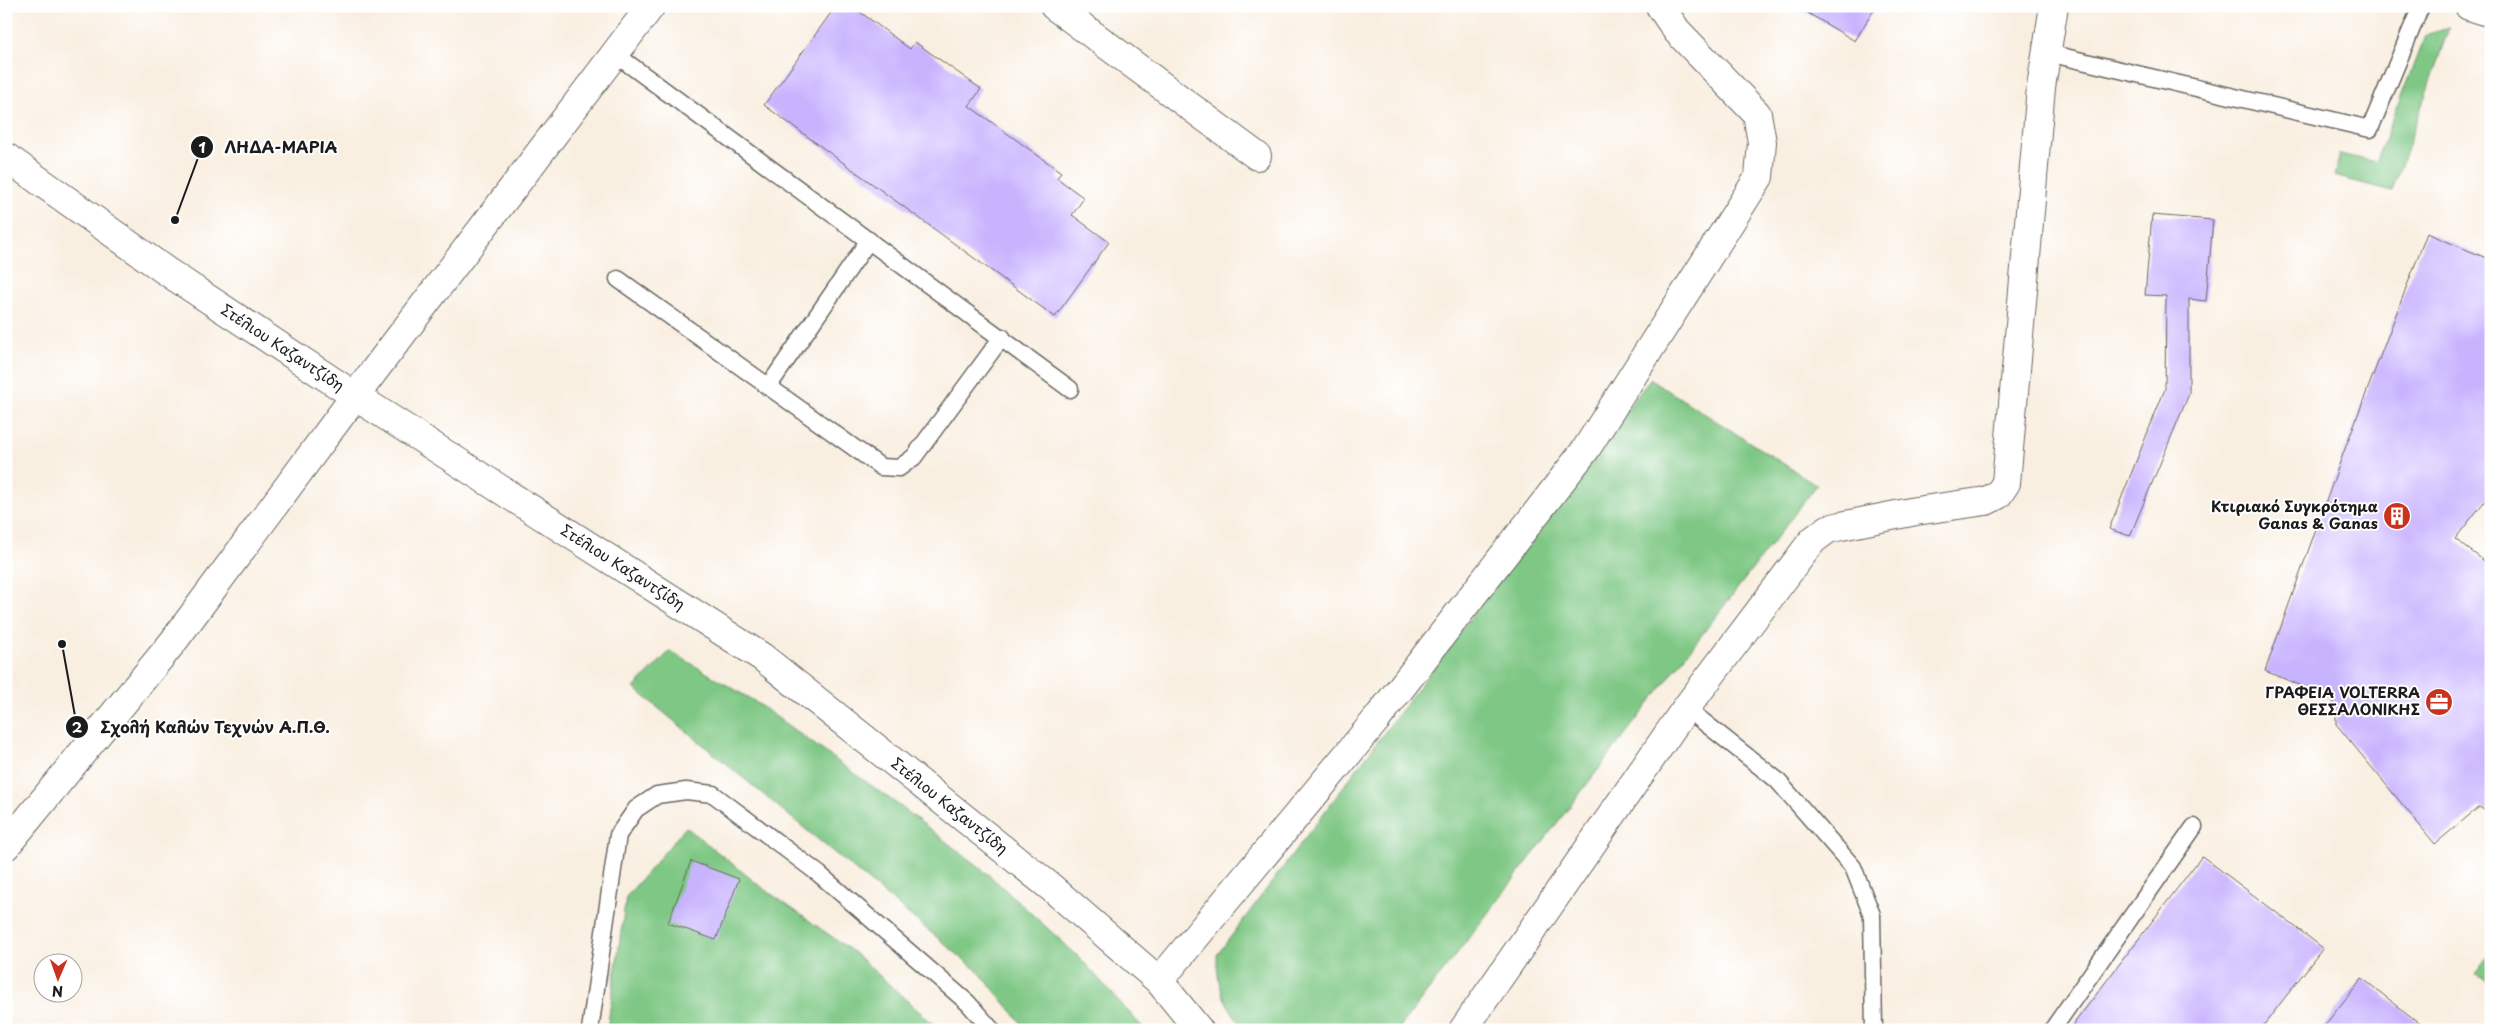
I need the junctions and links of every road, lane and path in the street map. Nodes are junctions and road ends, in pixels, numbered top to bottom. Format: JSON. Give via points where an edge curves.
{"nodes":[{"id":1,"x":651,"y":6,"type":"edge"},
{"id":2,"x":1054,"y":6,"type":"edge"},
{"id":3,"x":1660,"y":6,"type":"edge"},
{"id":4,"x":2054,"y":6,"type":"edge"},
{"id":5,"x":2420,"y":6,"type":"edge"},
{"id":6,"x":2469,"y":6,"type":"edge"},
{"id":7,"x":2491,"y":13,"type":"edge"},
{"id":8,"x":2048,"y":53,"type":"junction"},
{"id":9,"x":614,"y":54,"type":"junction"},
{"id":10,"x":1257,"y":156,"type":"dead end"},
{"id":11,"x":6,"y":157,"type":"edge"},
{"id":12,"x":868,"y":240,"type":"junction"},
{"id":13,"x":618,"y":279,"type":"dead end"},
{"id":14,"x":1002,"y":337,"type":"junction"},
{"id":15,"x":768,"y":387,"type":"junction"},
{"id":16,"x":1070,"y":389,"type":"dead end"},
{"id":17,"x":355,"y":396,"type":"junction"},
{"id":18,"x":1686,"y":708,"type":"junction"},
{"id":19,"x":2194,"y":827,"type":"dead end"},
{"id":20,"x":6,"y":846,"type":"edge"},
{"id":21,"x":1159,"y":981,"type":"junction"},
{"id":22,"x":590,"y":1030,"type":"edge"},
{"id":23,"x":992,"y":1030,"type":"edge"},
{"id":24,"x":1199,"y":1030,"type":"edge"},
{"id":25,"x":1463,"y":1030,"type":"edge"},
{"id":26,"x":1874,"y":1030,"type":"edge"},
{"id":27,"x":2052,"y":1030,"type":"edge"}],
"edges":[{"from":1,"to":9,"type":"street"},
{"from":2,"to":10,"type":"street"},
{"from":3,"to":21,"type":"street","via":[[1677,31],[1757,114],[1762,142],[1759,177],[1586,449],[1376,720]]},
{"from":4,"to":8,"type":"street"},
{"from":5,"to":8,"type":"lane","via":[[2370,129]]},
{"from":6,"to":7,"type":"street"},
{"from":8,"to":18,"type":"street","via":[[2041,87],[2006,483],[1998,495],[1986,502],[1916,511],[1828,529],[1813,540]]},
{"from":9,"to":12,"type":"lane"},
{"from":9,"to":17,"type":"street"},
{"from":11,"to":17,"type":"street","name":"Στέλιου Καζαντζίδη","via":[[166,272]]},
{"from":12,"to":14,"type":"lane"},
{"from":12,"to":15,"type":"lane"},
{"from":13,"to":15,"type":"lane"},
{"from":14,"to":15,"type":"lane","via":[[914,457],[899,468],[880,467]]},
{"from":14,"to":16,"type":"lane"},
{"from":17,"to":20,"type":"street","via":[[173,642]]},
{"from":17,"to":21,"type":"street","name":"Στέλιου Καζαντζίδη","via":[[762,657],[1053,889]]},
{"from":18,"to":25,"type":"street"},
{"from":18,"to":26,"type":"lane","via":[[1776,780],[1853,867],[1872,915]]},
{"from":19,"to":27,"type":"lane"},
{"from":21,"to":24,"type":"street","name":"Στέλιου Καζαντζίδη"},
{"from":22,"to":23,"type":"lane","via":[[618,835],[636,809],[658,795],[686,791],[713,794],[819,874],[968,1003]]}]}
